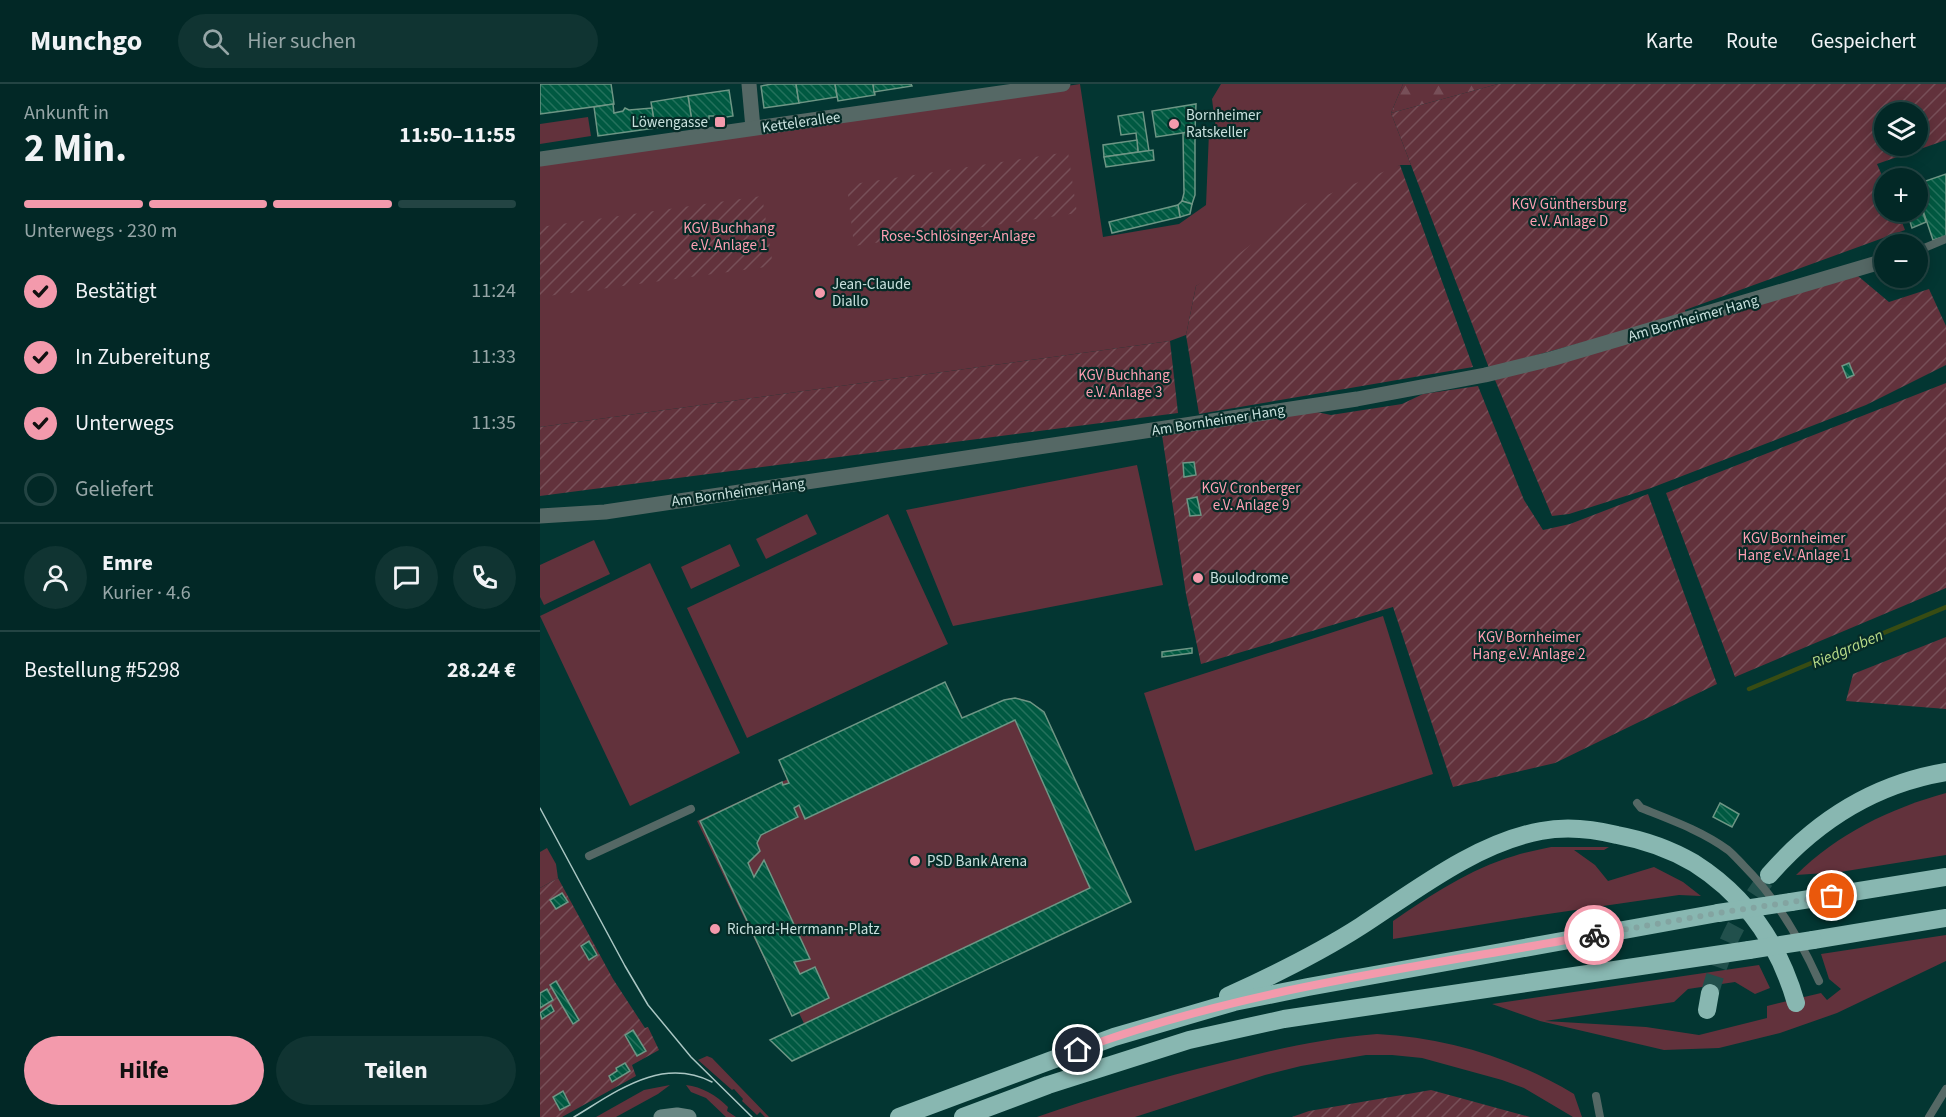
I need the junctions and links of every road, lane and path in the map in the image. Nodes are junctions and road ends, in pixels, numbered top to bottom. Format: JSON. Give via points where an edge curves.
{"nodes":[{"id":1,"x":749,"y":84,"type":"edge"},
{"id":2,"x":1063,"y":84,"type":"edge"},
{"id":3,"x":753,"y":128,"type":"junction"},
{"id":4,"x":540,"y":159,"type":"edge"},
{"id":5,"x":1946,"y":239,"type":"edge"},
{"id":6,"x":1928,"y":246,"type":"edge"},
{"id":7,"x":1874,"y":264,"type":"edge"},
{"id":8,"x":540,"y":516,"type":"edge"},
{"id":9,"x":1946,"y":772,"type":"edge"},
{"id":10,"x":1637,"y":803,"type":"dead end"},
{"id":11,"x":691,"y":809,"type":"dead end"},
{"id":12,"x":589,"y":856,"type":"dead end"},
{"id":13,"x":1769,"y":875,"type":"tunnel mouth"},
{"id":14,"x":1946,"y":878,"type":"edge"},
{"id":15,"x":1946,"y":918,"type":"edge"},
{"id":16,"x":1819,"y":981,"type":"dead end"},
{"id":17,"x":1796,"y":1003,"type":"dead end"},
{"id":18,"x":1184,"y":1015,"type":"junction"},
{"id":19,"x":1946,"y":1089,"type":"edge"},
{"id":20,"x":1596,"y":1096,"type":"dead end"},
{"id":21,"x":661,"y":1117,"type":"edge"},
{"id":22,"x":689,"y":1117,"type":"edge"},
{"id":23,"x":899,"y":1117,"type":"edge"},
{"id":24,"x":963,"y":1117,"type":"edge"},
{"id":25,"x":1600,"y":1117,"type":"edge"},
{"id":26,"x":1929,"y":1117,"type":"edge"}],
"edges":[{"from":1,"to":3,"type":"street"},
{"from":2,"to":3,"type":"street","name":"Kettelerallee"},
{"from":3,"to":4,"type":"street","name":"Kettelerallee"},
{"from":5,"to":6,"type":"lane"},
{"from":7,"to":8,"type":"street","name":"Am Bornheimer Hang","via":[[1551,359],[1474,377],[1357,399],[855,475],[605,512]]},
{"from":9,"to":13,"type":"highway","via":[[1888,787],[1845,809],[1804,838]]},
{"from":10,"to":16,"type":"lane","via":[[1729,851],[1781,910]]},
{"from":11,"to":12,"type":"lane"},
{"from":14,"to":18,"type":"highway","bridge":true,"via":[[1718,913],[1308,987]]},
{"from":15,"to":24,"type":"highway","bridge":true,"via":[[1284,1019],[1189,1040]]},
{"from":17,"to":18,"type":"highway","via":[[1782,964],[1762,928],[1721,882],[1687,859],[1650,843],[1572,828],[1542,830],[1481,852],[1308,956]]},
{"from":18,"to":23,"type":"highway","via":[[1114,1036]]},
{"from":19,"to":26,"type":"lane"},
{"from":20,"to":25,"type":"lane"},
{"from":21,"to":22,"type":"main road"}]}
